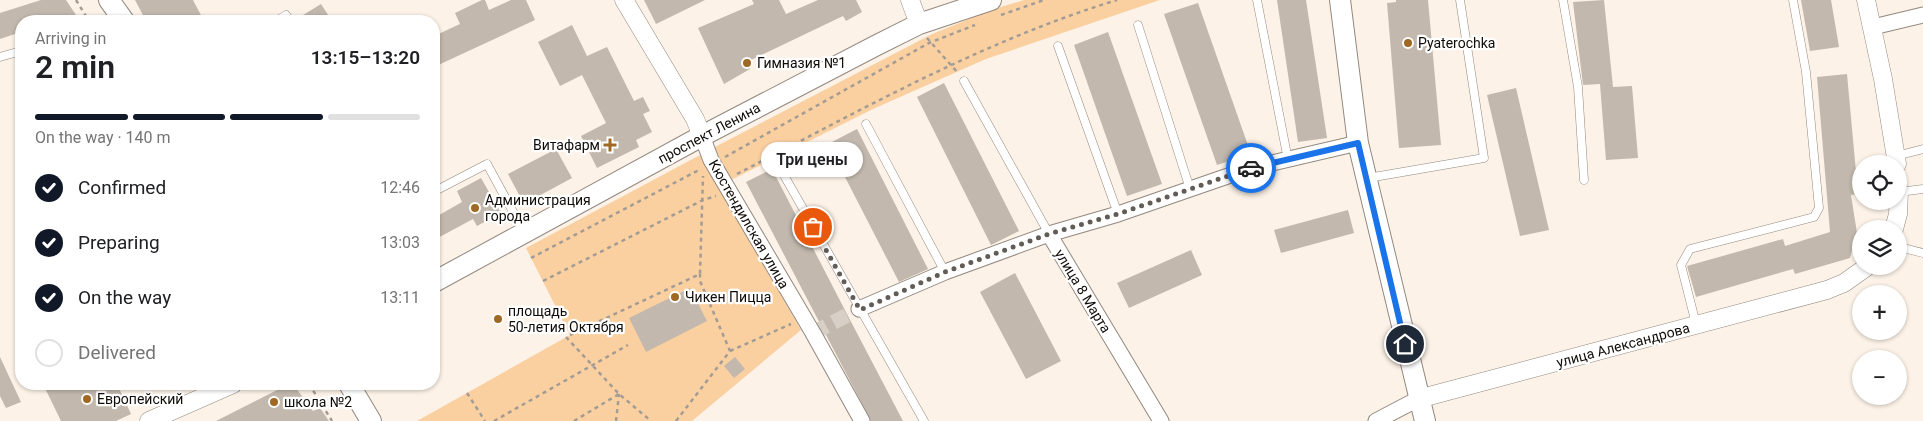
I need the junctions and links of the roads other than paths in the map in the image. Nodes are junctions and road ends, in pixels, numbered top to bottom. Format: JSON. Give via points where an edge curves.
{"nodes":[{"id":1,"x":101,"y":0,"type":"edge"},
{"id":2,"x":109,"y":0,"type":"edge"},
{"id":3,"x":624,"y":0,"type":"edge"},
{"id":4,"x":910,"y":0,"type":"edge"},
{"id":5,"x":1257,"y":0,"type":"edge"},
{"id":6,"x":1340,"y":0,"type":"edge"},
{"id":7,"x":1460,"y":0,"type":"edge"},
{"id":8,"x":1563,"y":0,"type":"edge"},
{"id":9,"x":1793,"y":0,"type":"edge"},
{"id":10,"x":1866,"y":0,"type":"edge"},
{"id":11,"x":995,"y":8,"type":"edge"},
{"id":12,"x":111,"y":15,"type":"edge"},
{"id":13,"x":120,"y":15,"type":"edge"},
{"id":14,"x":1923,"y":15,"type":"edge"},
{"id":15,"x":919,"y":24,"type":"junction"},
{"id":16,"x":1138,"y":25,"type":"dead end"},
{"id":17,"x":1873,"y":27,"type":"junction"},
{"id":18,"x":1058,"y":46,"type":"dead end"},
{"id":19,"x":15,"y":53,"type":"edge"},
{"id":20,"x":0,"y":57,"type":"edge"},
{"id":21,"x":964,"y":81,"type":"road end"},
{"id":22,"x":866,"y":124,"type":"dead end"},
{"id":23,"x":702,"y":136,"type":"junction"},
{"id":24,"x":1358,"y":143,"type":"junction"},
{"id":25,"x":1923,"y":149,"type":"edge"},
{"id":26,"x":1895,"y":155,"type":"edge"},
{"id":27,"x":1907,"y":156,"type":"edge"},
{"id":28,"x":1288,"y":160,"type":"junction"},
{"id":29,"x":785,"y":178,"type":"dead end"},
{"id":30,"x":1366,"y":179,"type":"junction"},
{"id":31,"x":1584,"y":180,"type":"dead end"},
{"id":32,"x":440,"y":189,"type":"edge"},
{"id":33,"x":1190,"y":189,"type":"junction"},
{"id":34,"x":1923,"y":189,"type":"edge"},
{"id":35,"x":1907,"y":190,"type":"edge"},
{"id":36,"x":1118,"y":214,"type":"junction"},
{"id":37,"x":524,"y":232,"type":"junction"},
{"id":38,"x":1049,"y":234,"type":"junction"},
{"id":39,"x":1907,"y":250,"type":"edge"},
{"id":40,"x":1923,"y":253,"type":"edge"},
{"id":41,"x":945,"y":272,"type":"junction"},
{"id":42,"x":1855,"y":275,"type":"edge"},
{"id":43,"x":440,"y":279,"type":"edge"},
{"id":44,"x":860,"y":310,"type":"junction"},
{"id":45,"x":1696,"y":326,"type":"junction"},
{"id":46,"x":219,"y":390,"type":"edge"},
{"id":47,"x":339,"y":390,"type":"edge"},
{"id":48,"x":352,"y":390,"type":"edge"},
{"id":49,"x":1418,"y":399,"type":"junction"},
{"id":50,"x":149,"y":421,"type":"edge"},
{"id":51,"x":358,"y":421,"type":"edge"},
{"id":52,"x":371,"y":421,"type":"edge"},
{"id":53,"x":862,"y":421,"type":"edge"},
{"id":54,"x":924,"y":421,"type":"edge"},
{"id":55,"x":1161,"y":421,"type":"edge"},
{"id":56,"x":1376,"y":421,"type":"edge"},
{"id":57,"x":1425,"y":421,"type":"edge"}],
"edges":[{"from":1,"to":12,"type":"main road"},
{"from":2,"to":13,"type":"main road"},
{"from":3,"to":23,"type":"street","name":"Кюстендилская улица","via":[[696,119]]},
{"from":4,"to":15,"type":"street"},
{"from":5,"to":28,"type":"lane"},
{"from":6,"to":24,"type":"main road"},
{"from":7,"to":30,"type":"lane","via":[[1484,158]]},
{"from":8,"to":31,"type":"lane","via":[[1578,87]]},
{"from":9,"to":45,"type":"lane","via":[[1806,72],[1819,208],[1814,217],[1690,249],[1681,265]]},
{"from":10,"to":17,"type":"street"},
{"from":11,"to":15,"type":"main road","name":"проспект Ленина"},
{"from":14,"to":17,"type":"street"},
{"from":15,"to":23,"type":"main road","name":"проспект Ленина"},
{"from":16,"to":33,"type":"lane"},
{"from":17,"to":26,"type":"street"},
{"from":18,"to":36,"type":"lane"},
{"from":19,"to":20,"type":"lane"},
{"from":21,"to":38,"type":"lane","name":"улица 8 Марта"},
{"from":22,"to":41,"type":"lane"},
{"from":23,"to":37,"type":"main road","name":"проспект Ленина"},
{"from":23,"to":53,"type":"street","name":"Кюстендилская улица","via":[[711,160]]},
{"from":24,"to":28,"type":"street"},
{"from":24,"to":30,"type":"main road"},
{"from":25,"to":27,"type":"lane"},
{"from":28,"to":33,"type":"street","via":[[1251,168]]},
{"from":29,"to":44,"type":"lane"},
{"from":30,"to":49,"type":"main road"},
{"from":32,"to":37,"type":"lane","via":[[487,164]]},
{"from":33,"to":36,"type":"street"},
{"from":34,"to":35,"type":"lane"},
{"from":36,"to":38,"type":"street"},
{"from":37,"to":43,"type":"main road","name":"проспект Ленина"},
{"from":38,"to":41,"type":"street"},
{"from":38,"to":55,"type":"street","name":"улица 8 Марта"},
{"from":39,"to":40,"type":"lane"},
{"from":41,"to":44,"type":"street"},
{"from":42,"to":45,"type":"street","name":"улица Александрова","via":[[1827,290]]},
{"from":44,"to":54,"type":"lane"},
{"from":45,"to":49,"type":"street","name":"улица Александрова"},
{"from":46,"to":50,"type":"street"},
{"from":47,"to":51,"type":"main road"},
{"from":48,"to":52,"type":"main road"},
{"from":49,"to":56,"type":"street","name":"улица Александрова"},
{"from":49,"to":57,"type":"main road"}]}
